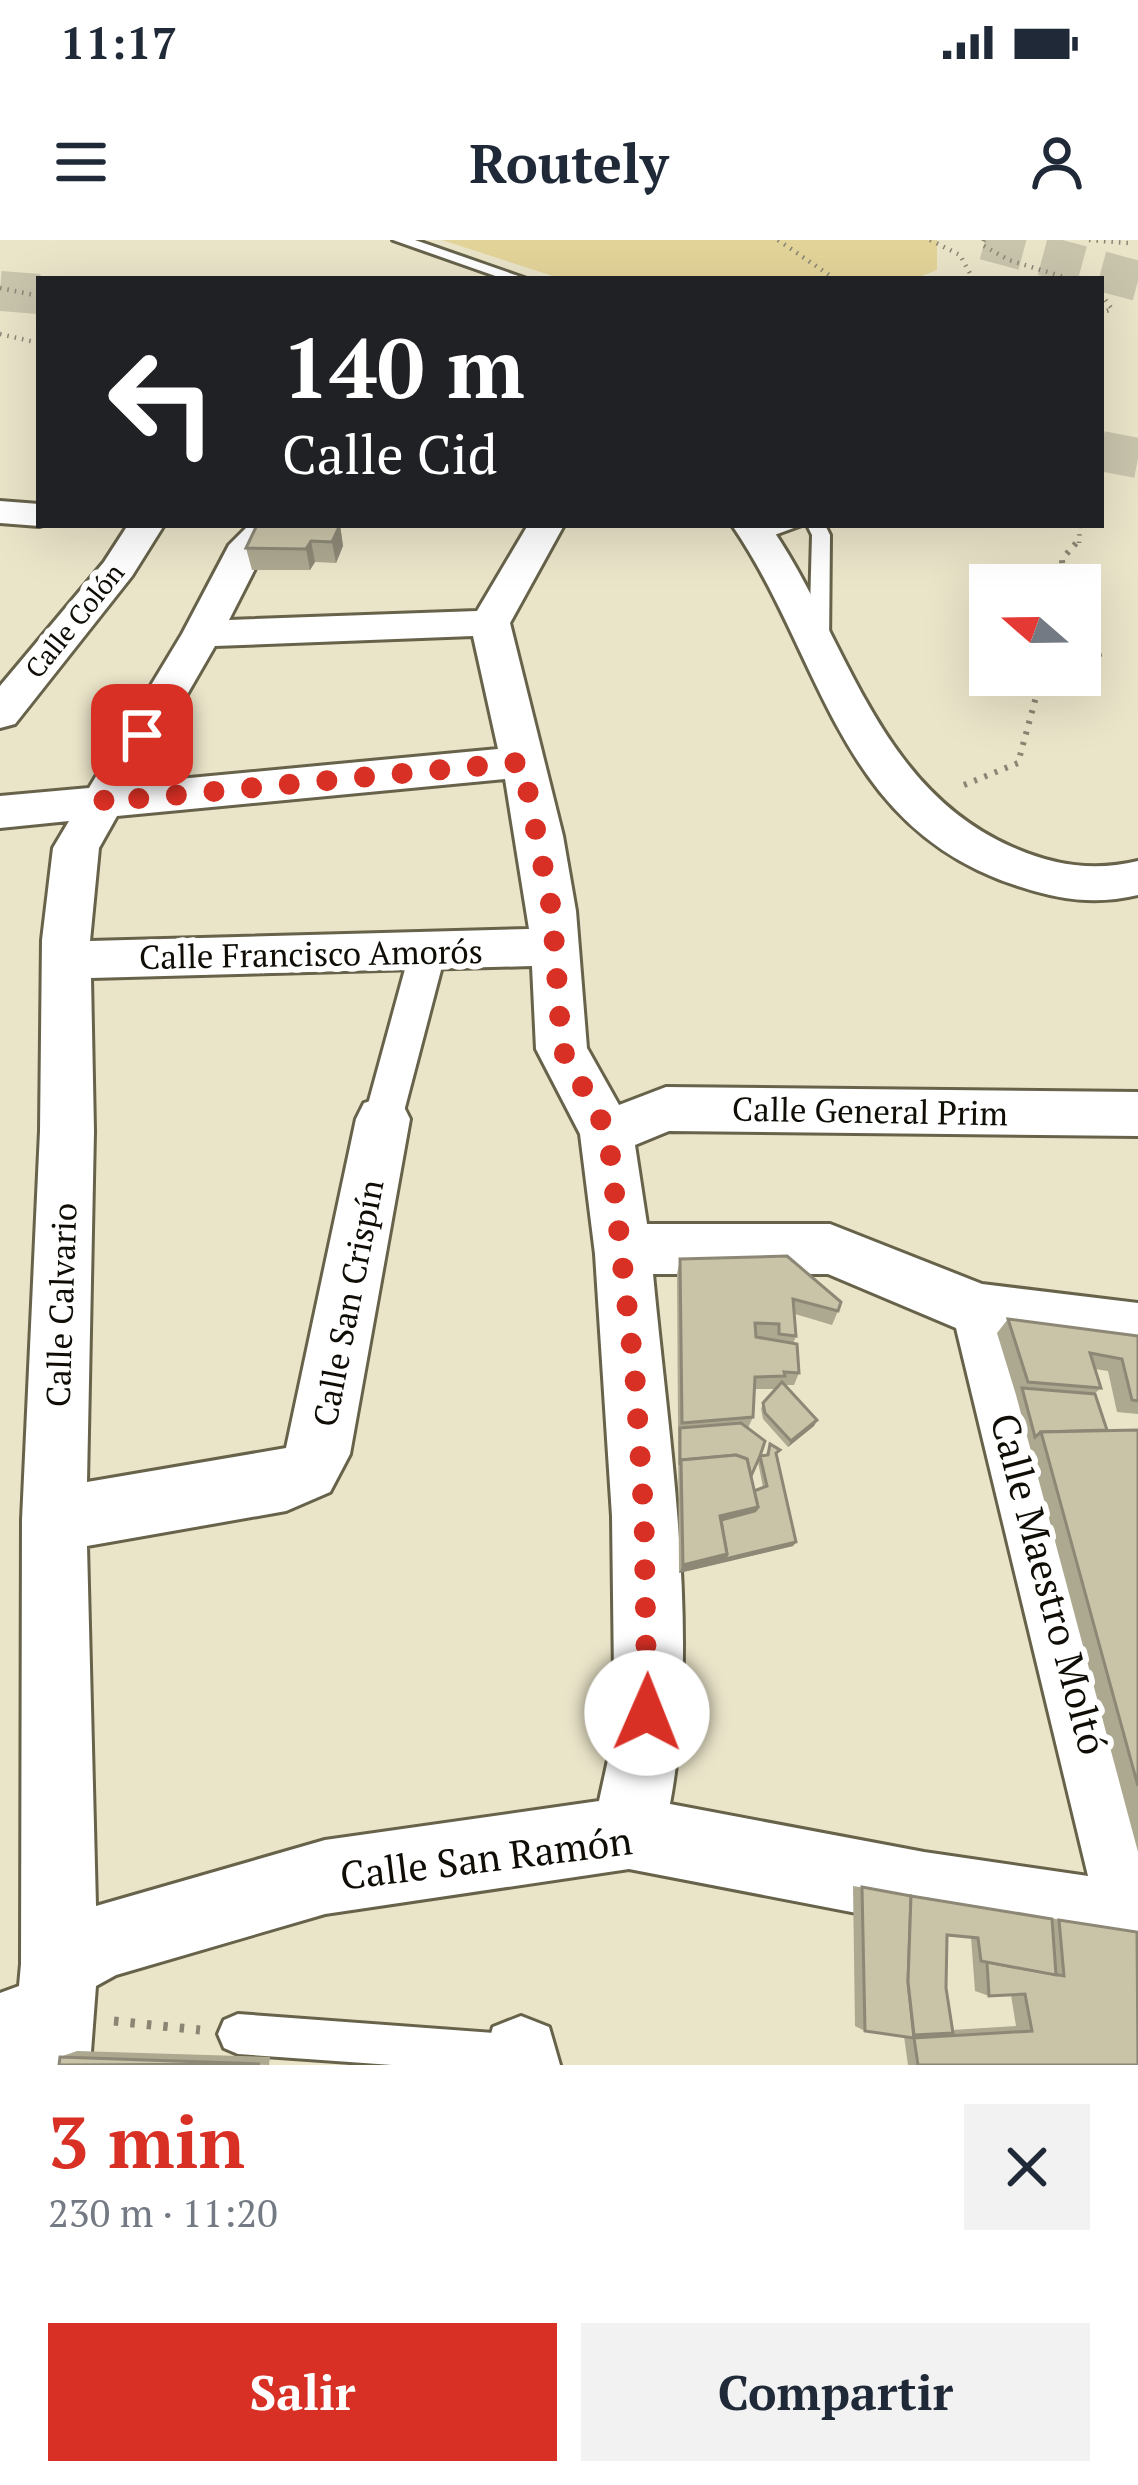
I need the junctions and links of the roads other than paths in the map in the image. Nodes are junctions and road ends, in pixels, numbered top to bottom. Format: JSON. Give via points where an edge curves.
{"nodes":[{"id":1,"x":400,"y":240,"type":"edge"},
{"id":2,"x":510,"y":276,"type":"edge"},
{"id":3,"x":0,"y":512,"type":"edge"},
{"id":4,"x":36,"y":515,"type":"edge"},
{"id":5,"x":144,"y":528,"type":"edge"},
{"id":6,"x":220,"y":528,"type":"edge"},
{"id":7,"x":268,"y":528,"type":"edge"},
{"id":8,"x":544,"y":528,"type":"edge"},
{"id":9,"x":767,"y":528,"type":"edge"},
{"id":10,"x":817,"y":528,"type":"edge"},
{"id":11,"x":490,"y":623,"type":"junction"},
{"id":12,"x":202,"y":634,"type":"junction"},
{"id":13,"x":819,"y":656,"type":"junction"},
{"id":14,"x":0,"y":714,"type":"edge"},
{"id":15,"x":522,"y":762,"type":"junction"},
{"id":16,"x":103,"y":802,"type":"junction"},
{"id":17,"x":0,"y":812,"type":"edge"},
{"id":18,"x":1131,"y":894,"type":"edge"},
{"id":19,"x":555,"y":947,"type":"junction"},
{"id":20,"x":428,"y":951,"type":"junction"},
{"id":21,"x":66,"y":960,"type":"junction"},
{"id":22,"x":1138,"y":1114,"type":"edge"},
{"id":23,"x":383,"y":1119,"type":"joint"},
{"id":24,"x":608,"y":1133,"type":"junction"},
{"id":25,"x":623,"y":1254,"type":"junction"},
{"id":26,"x":981,"y":1311,"type":"junction"},
{"id":27,"x":1138,"y":1331,"type":"edge"},
{"id":28,"x":54,"y":1520,"type":"junction"},
{"id":29,"x":629,"y":1833,"type":"junction"},
{"id":30,"x":1137,"y":1924,"type":"edge"},
{"id":31,"x":42,"y":2018,"type":"edge"},
{"id":32,"x":238,"y":2034,"type":"road end"},
{"id":33,"x":521,"y":2060,"type":"edge"}],
"edges":[{"from":1,"to":2,"type":"lane"},
{"from":3,"to":4,"type":"street"},
{"from":5,"to":14,"type":"street","name":"Calle Colón"},
{"from":6,"to":12,"type":"street","via":[[188,594],[187,611]]},
{"from":7,"to":12,"type":"street","name":"Calle Calvario","via":[[248,545]]},
{"from":8,"to":11,"type":"street"},
{"from":9,"to":13,"type":"street"},
{"from":10,"to":13,"type":"lane"},
{"from":11,"to":12,"type":"street"},
{"from":11,"to":15,"type":"street"},
{"from":12,"to":16,"type":"street","name":"Calle Calvario"},
{"from":13,"to":18,"type":"street","via":[[884,771],[938,827],[989,859],[1058,883]]},
{"from":15,"to":16,"type":"street"},
{"from":15,"to":19,"type":"street"},
{"from":16,"to":17,"type":"street"},
{"from":16,"to":21,"type":"street","name":"Calle Calvario","via":[[76,848]]},
{"from":19,"to":20,"type":"street","name":"Calle Francisco Amorós"},
{"from":19,"to":24,"type":"street","via":[[562,1049]]},
{"from":20,"to":21,"type":"street","name":"Calle Francisco Amorós"},
{"from":20,"to":23,"type":"street","name":"Calle San Crispín"},
{"from":21,"to":28,"type":"street","name":"Calle Calvario"},
{"from":22,"to":24,"type":"street","name":"Calle General Prim","via":[[666,1108]]},
{"from":23,"to":28,"type":"street","name":"Calle San Crispín","via":[[320,1454],[308,1470]]},
{"from":24,"to":25,"type":"street"},
{"from":25,"to":26,"type":"street","via":[[662,1247],[830,1249]]},
{"from":25,"to":29,"type":"street","via":[[648,1676],[645,1751]]},
{"from":26,"to":27,"type":"street"},
{"from":26,"to":30,"type":"street","name":"Calle Maestro Moltó"},
{"from":28,"to":31,"type":"street","name":"Calle Calvario"},
{"from":29,"to":30,"type":"street","name":"Calle San Ramón"},
{"from":29,"to":31,"type":"street","name":"Calle San Ramón","via":[[325,1877],[102,1941]]},
{"from":32,"to":33,"type":"lane"}]}
